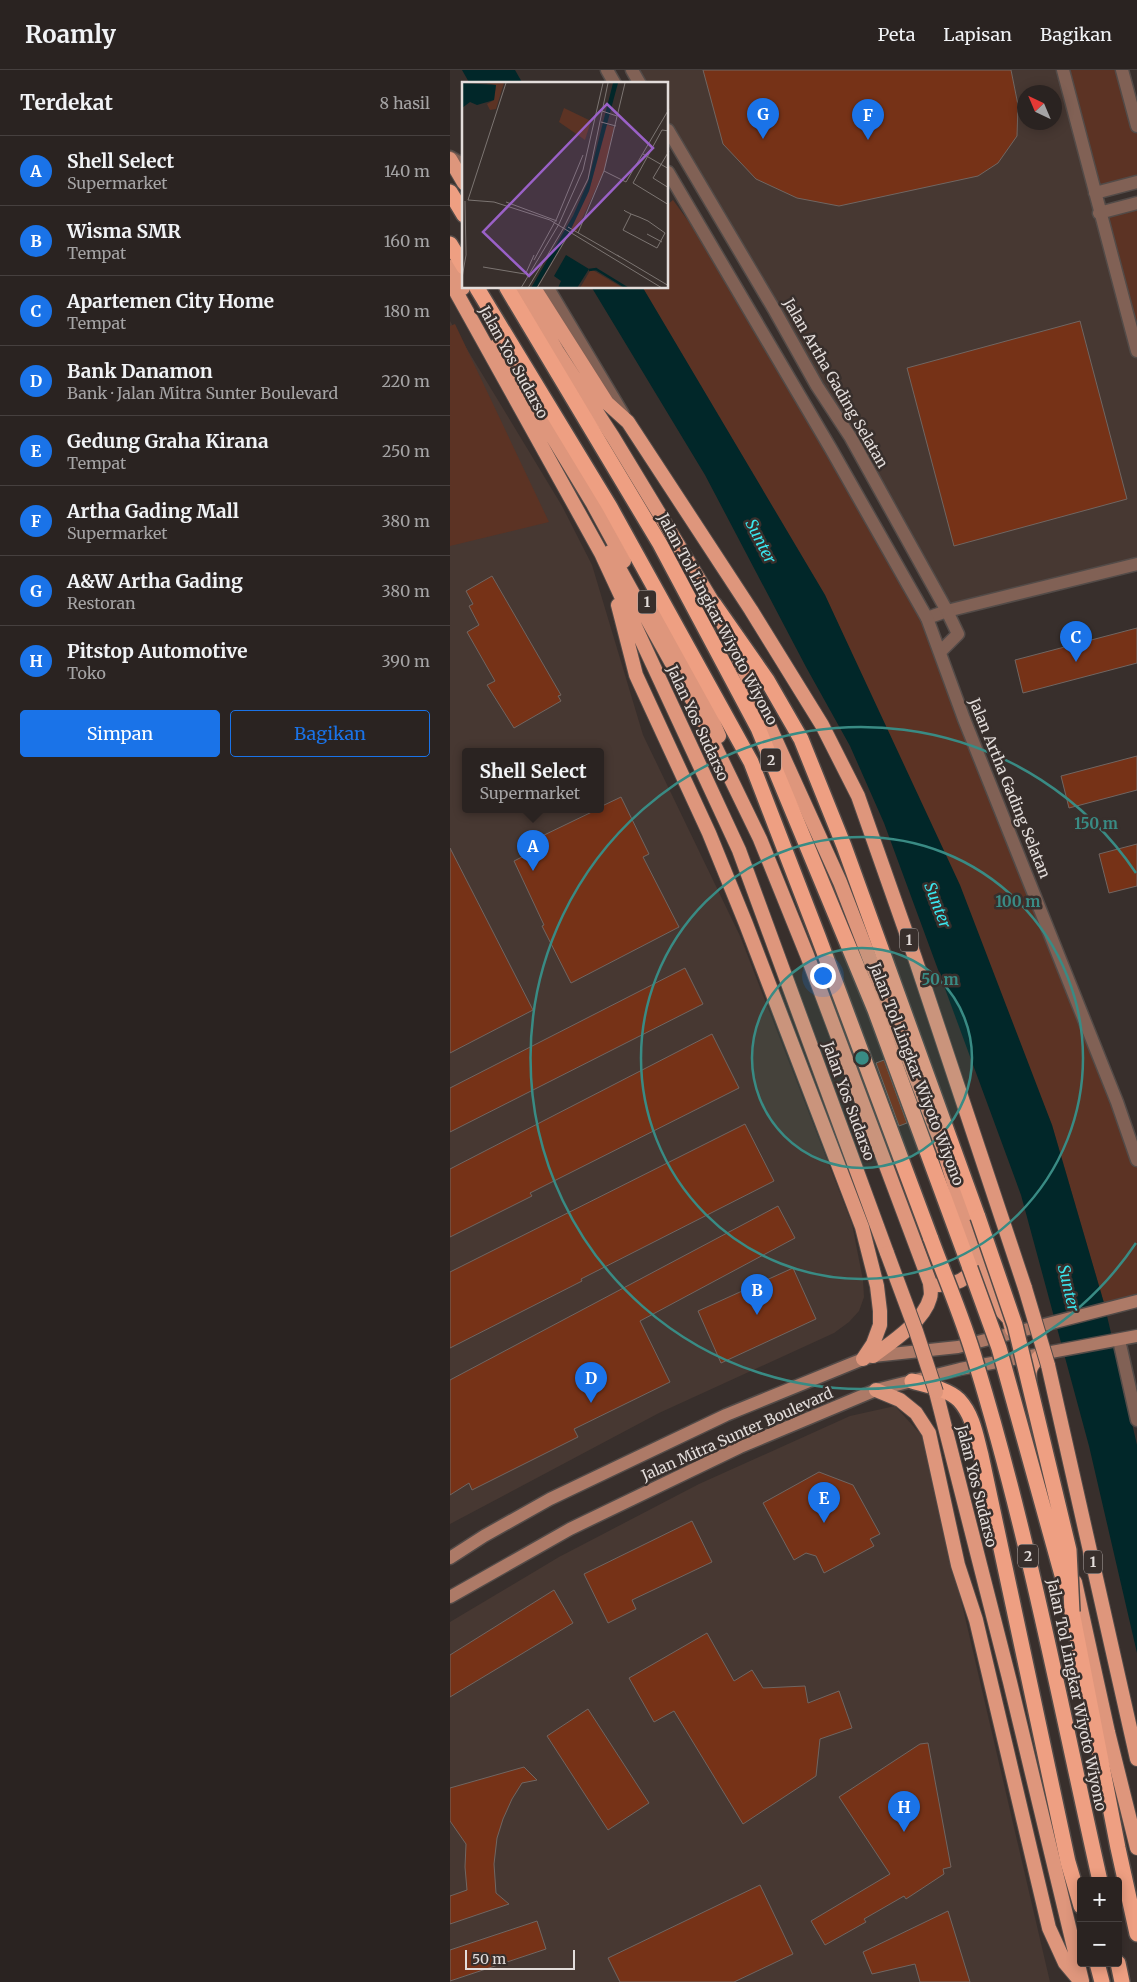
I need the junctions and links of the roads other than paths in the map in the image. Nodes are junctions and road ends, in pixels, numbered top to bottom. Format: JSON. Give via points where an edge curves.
{"nodes":[{"id":1,"x":607,"y":70,"type":"edge"},
{"id":2,"x":632,"y":70,"type":"edge"},
{"id":3,"x":1063,"y":70,"type":"edge"},
{"id":4,"x":1122,"y":70,"type":"edge"},
{"id":5,"x":614,"y":82,"type":"edge"},
{"id":6,"x":639,"y":82,"type":"edge"},
{"id":7,"x":1137,"y":126,"type":"edge"},
{"id":8,"x":669,"y":132,"type":"edge"},
{"id":9,"x":450,"y":158,"type":"edge"},
{"id":10,"x":462,"y":164,"type":"edge"},
{"id":11,"x":691,"y":169,"type":"junction"},
{"id":12,"x":462,"y":179,"type":"edge"},
{"id":13,"x":669,"y":179,"type":"edge"},
{"id":14,"x":1137,"y":182,"type":"edge"},
{"id":15,"x":450,"y":192,"type":"edge"},
{"id":16,"x":1095,"y":193,"type":"junction"},
{"id":17,"x":1137,"y":203,"type":"edge"},
{"id":18,"x":462,"y":212,"type":"edge"},
{"id":19,"x":1099,"y":213,"type":"junction"},
{"id":20,"x":450,"y":244,"type":"edge"},
{"id":21,"x":462,"y":264,"type":"edge"},
{"id":22,"x":450,"y":267,"type":"edge"},
{"id":23,"x":755,"y":278,"type":"junction"},
{"id":24,"x":450,"y":281,"type":"edge"},
{"id":25,"x":462,"y":287,"type":"edge"},
{"id":26,"x":737,"y":288,"type":"junction"},
{"id":27,"x":463,"y":289,"type":"edge"},
{"id":28,"x":478,"y":289,"type":"edge"},
{"id":29,"x":508,"y":289,"type":"edge"},
{"id":30,"x":521,"y":289,"type":"edge"},
{"id":31,"x":535,"y":289,"type":"edge"},
{"id":32,"x":549,"y":289,"type":"edge"},
{"id":33,"x":1137,"y":351,"type":"edge"},
{"id":34,"x":628,"y":422,"type":"junction"},
{"id":35,"x":577,"y":509,"type":"junction"},
{"id":36,"x":1137,"y":564,"type":"edge"},
{"id":37,"x":610,"y":573,"type":"junction"},
{"id":38,"x":714,"y":604,"type":"junction"},
{"id":39,"x":947,"y":611,"type":"junction"},
{"id":40,"x":927,"y":618,"type":"junction"},
{"id":41,"x":940,"y":652,"type":"junction"},
{"id":42,"x":807,"y":955,"type":"junction"},
{"id":43,"x":1137,"y":1160,"type":"edge"},
{"id":44,"x":978,"y":1261,"type":"junction"},
{"id":45,"x":930,"y":1283,"type":"junction"},
{"id":46,"x":1137,"y":1301,"type":"edge"},
{"id":47,"x":1013,"y":1333,"type":"junction"},
{"id":48,"x":1137,"y":1336,"type":"edge"},
{"id":49,"x":1118,"y":1340,"type":"junction"},
{"id":50,"x":1040,"y":1356,"type":"junction"},
{"id":51,"x":868,"y":1357,"type":"junction"},
{"id":52,"x":912,"y":1381,"type":"junction"},
{"id":53,"x":876,"y":1390,"type":"junction"},
{"id":54,"x":1137,"y":1420,"type":"edge"},
{"id":55,"x":450,"y":1558,"type":"edge"},
{"id":56,"x":450,"y":1597,"type":"edge"},
{"id":57,"x":1072,"y":1612,"type":"junction"},
{"id":58,"x":1137,"y":1759,"type":"edge"},
{"id":59,"x":1137,"y":1848,"type":"edge"},
{"id":60,"x":1099,"y":1877,"type":"edge"},
{"id":61,"x":1077,"y":1892,"type":"edge"},
{"id":62,"x":1137,"y":1934,"type":"edge"},
{"id":63,"x":1098,"y":1967,"type":"edge"},
{"id":64,"x":1119,"y":1967,"type":"edge"},
{"id":65,"x":1082,"y":1982,"type":"edge"},
{"id":66,"x":1102,"y":1982,"type":"edge"},
{"id":67,"x":1122,"y":1982,"type":"edge"}],
"edges":[{"from":1,"to":5,"type":"street"},
{"from":2,"to":6,"type":"street"},
{"from":3,"to":16,"type":"street"},
{"from":4,"to":7,"type":"street"},
{"from":8,"to":11,"type":"street","name":"Jalan Artha Gading Selatan"},
{"from":9,"to":10,"type":"street"},
{"from":9,"to":12,"type":"highway"},
{"from":11,"to":13,"type":"street"},
{"from":11,"to":23,"type":"street","name":"Jalan Artha Gading Selatan"},
{"from":13,"to":26,"type":"street","name":"Jalan Artha Gading Selatan"},
{"from":14,"to":16,"type":"street"},
{"from":15,"to":18,"type":"highway"},
{"from":16,"to":19,"type":"street"},
{"from":17,"to":19,"type":"street"},
{"from":19,"to":33,"type":"street"},
{"from":20,"to":21,"type":"highway"},
{"from":22,"to":25,"type":"highway","name":"Jalan Yos Sudarso","number":"1"},
{"from":23,"to":26,"type":"street"},
{"from":23,"to":39,"type":"street","name":"Jalan Artha Gading Selatan","via":[[851,438]]},
{"from":24,"to":35,"type":"highway","name":"Jalan Yos Sudarso","number":"1"},
{"from":26,"to":40,"type":"street","name":"Jalan Artha Gading Selatan"},
{"from":27,"to":42,"type":"highway","name":"Jalan Yos Sudarso","number":"1","via":[[593,504],[704,701],[743,800],[770,855]]},
{"from":28,"to":60,"type":"highway","name":"Jalan Tol Lingkar Wiyoto Wiyono","number":"2","bridge":true,"via":[[610,507],[751,762],[976,1362],[1028,1552]]},
{"from":29,"to":57,"type":"highway","name":"Jalan Tol Lingkar Wiyoto Wiyono","number":"2","bridge":true,"via":[[660,544],[758,728],[876,1010],[999,1348]]},
{"from":30,"to":38,"type":"highway"},
{"from":31,"to":34,"type":"highway","number":"1","via":[[607,403]]},
{"from":32,"to":34,"type":"street"},
{"from":34,"to":58,"type":"highway","number":"1","bridge":true,"via":[[822,725],[858,796],[916,958],[1048,1365]]},
{"from":35,"to":37,"type":"highway","name":"Jalan Yos Sudarso","number":"1"},
{"from":35,"to":42,"type":"highway","via":[[595,525],[694,706],[760,839]]},
{"from":36,"to":39,"type":"street"},
{"from":37,"to":51,"type":"highway","via":[[636,675],[709,834],[746,924],[862,1227],[880,1311],[880,1325]]},
{"from":37,"to":65,"type":"highway","name":"Jalan Yos Sudarso","number":"1","bridge":true,"via":[[739,850],[916,1331],[936,1392],[1008,1672]]},
{"from":38,"to":44,"type":"highway","via":[[840,882],[943,1148]]},
{"from":38,"to":57,"type":"highway","bridge":true,"via":[[767,680],[801,740],[844,846],[958,1157],[1015,1325],[1069,1550]]},
{"from":39,"to":40,"type":"street"},
{"from":39,"to":41,"type":"street","name":"Jalan Artha Gading Selatan","via":[[958,634]]},
{"from":40,"to":41,"type":"street","name":"Jalan Artha Gading Selatan"},
{"from":41,"to":43,"type":"street","name":"Jalan Artha Gading Selatan","via":[[1118,1102]]},
{"from":42,"to":45,"type":"highway"},
{"from":44,"to":45,"type":"highway","via":[[974,1270],[958,1283]]},
{"from":44,"to":47,"type":"highway","via":[[999,1308],[1009,1319]]},
{"from":45,"to":51,"type":"highway","via":[[931,1297],[925,1310],[898,1338]]},
{"from":46,"to":47,"type":"main road","name":"Jalan Mitra Sunter Boulevard"},
{"from":47,"to":51,"type":"main road","name":"Jalan Mitra Sunter Boulevard","via":[[958,1347]]},
{"from":48,"to":49,"type":"main road","name":"Jalan Mitra Sunter Boulevard"},
{"from":49,"to":50,"type":"main road","name":"Jalan Mitra Sunter Boulevard"},
{"from":49,"to":54,"type":"street"},
{"from":50,"to":52,"type":"main road","name":"Jalan Mitra Sunter Boulevard"},
{"from":50,"to":59,"type":"highway","via":[[1031,1365],[1029,1375]]},
{"from":51,"to":55,"type":"main road","name":"Jalan Mitra Sunter Boulevard","via":[[726,1415],[550,1499]]},
{"from":52,"to":53,"type":"main road","name":"Jalan Mitra Sunter Boulevard"},
{"from":52,"to":61,"type":"highway","via":[[959,1400],[972,1421]]},
{"from":53,"to":56,"type":"main road","name":"Jalan Mitra Sunter Boulevard","via":[[740,1448],[570,1529]]},
{"from":53,"to":65,"type":"highway","via":[[900,1400],[916,1414],[929,1433],[958,1565],[976,1620],[1049,1928],[1065,1963]]},
{"from":57,"to":62,"type":"highway","name":"Jalan Tol Lingkar Wiyoto Wiyono","number":"2"},
{"from":63,"to":66,"type":"highway"},
{"from":64,"to":67,"type":"highway"}]}
